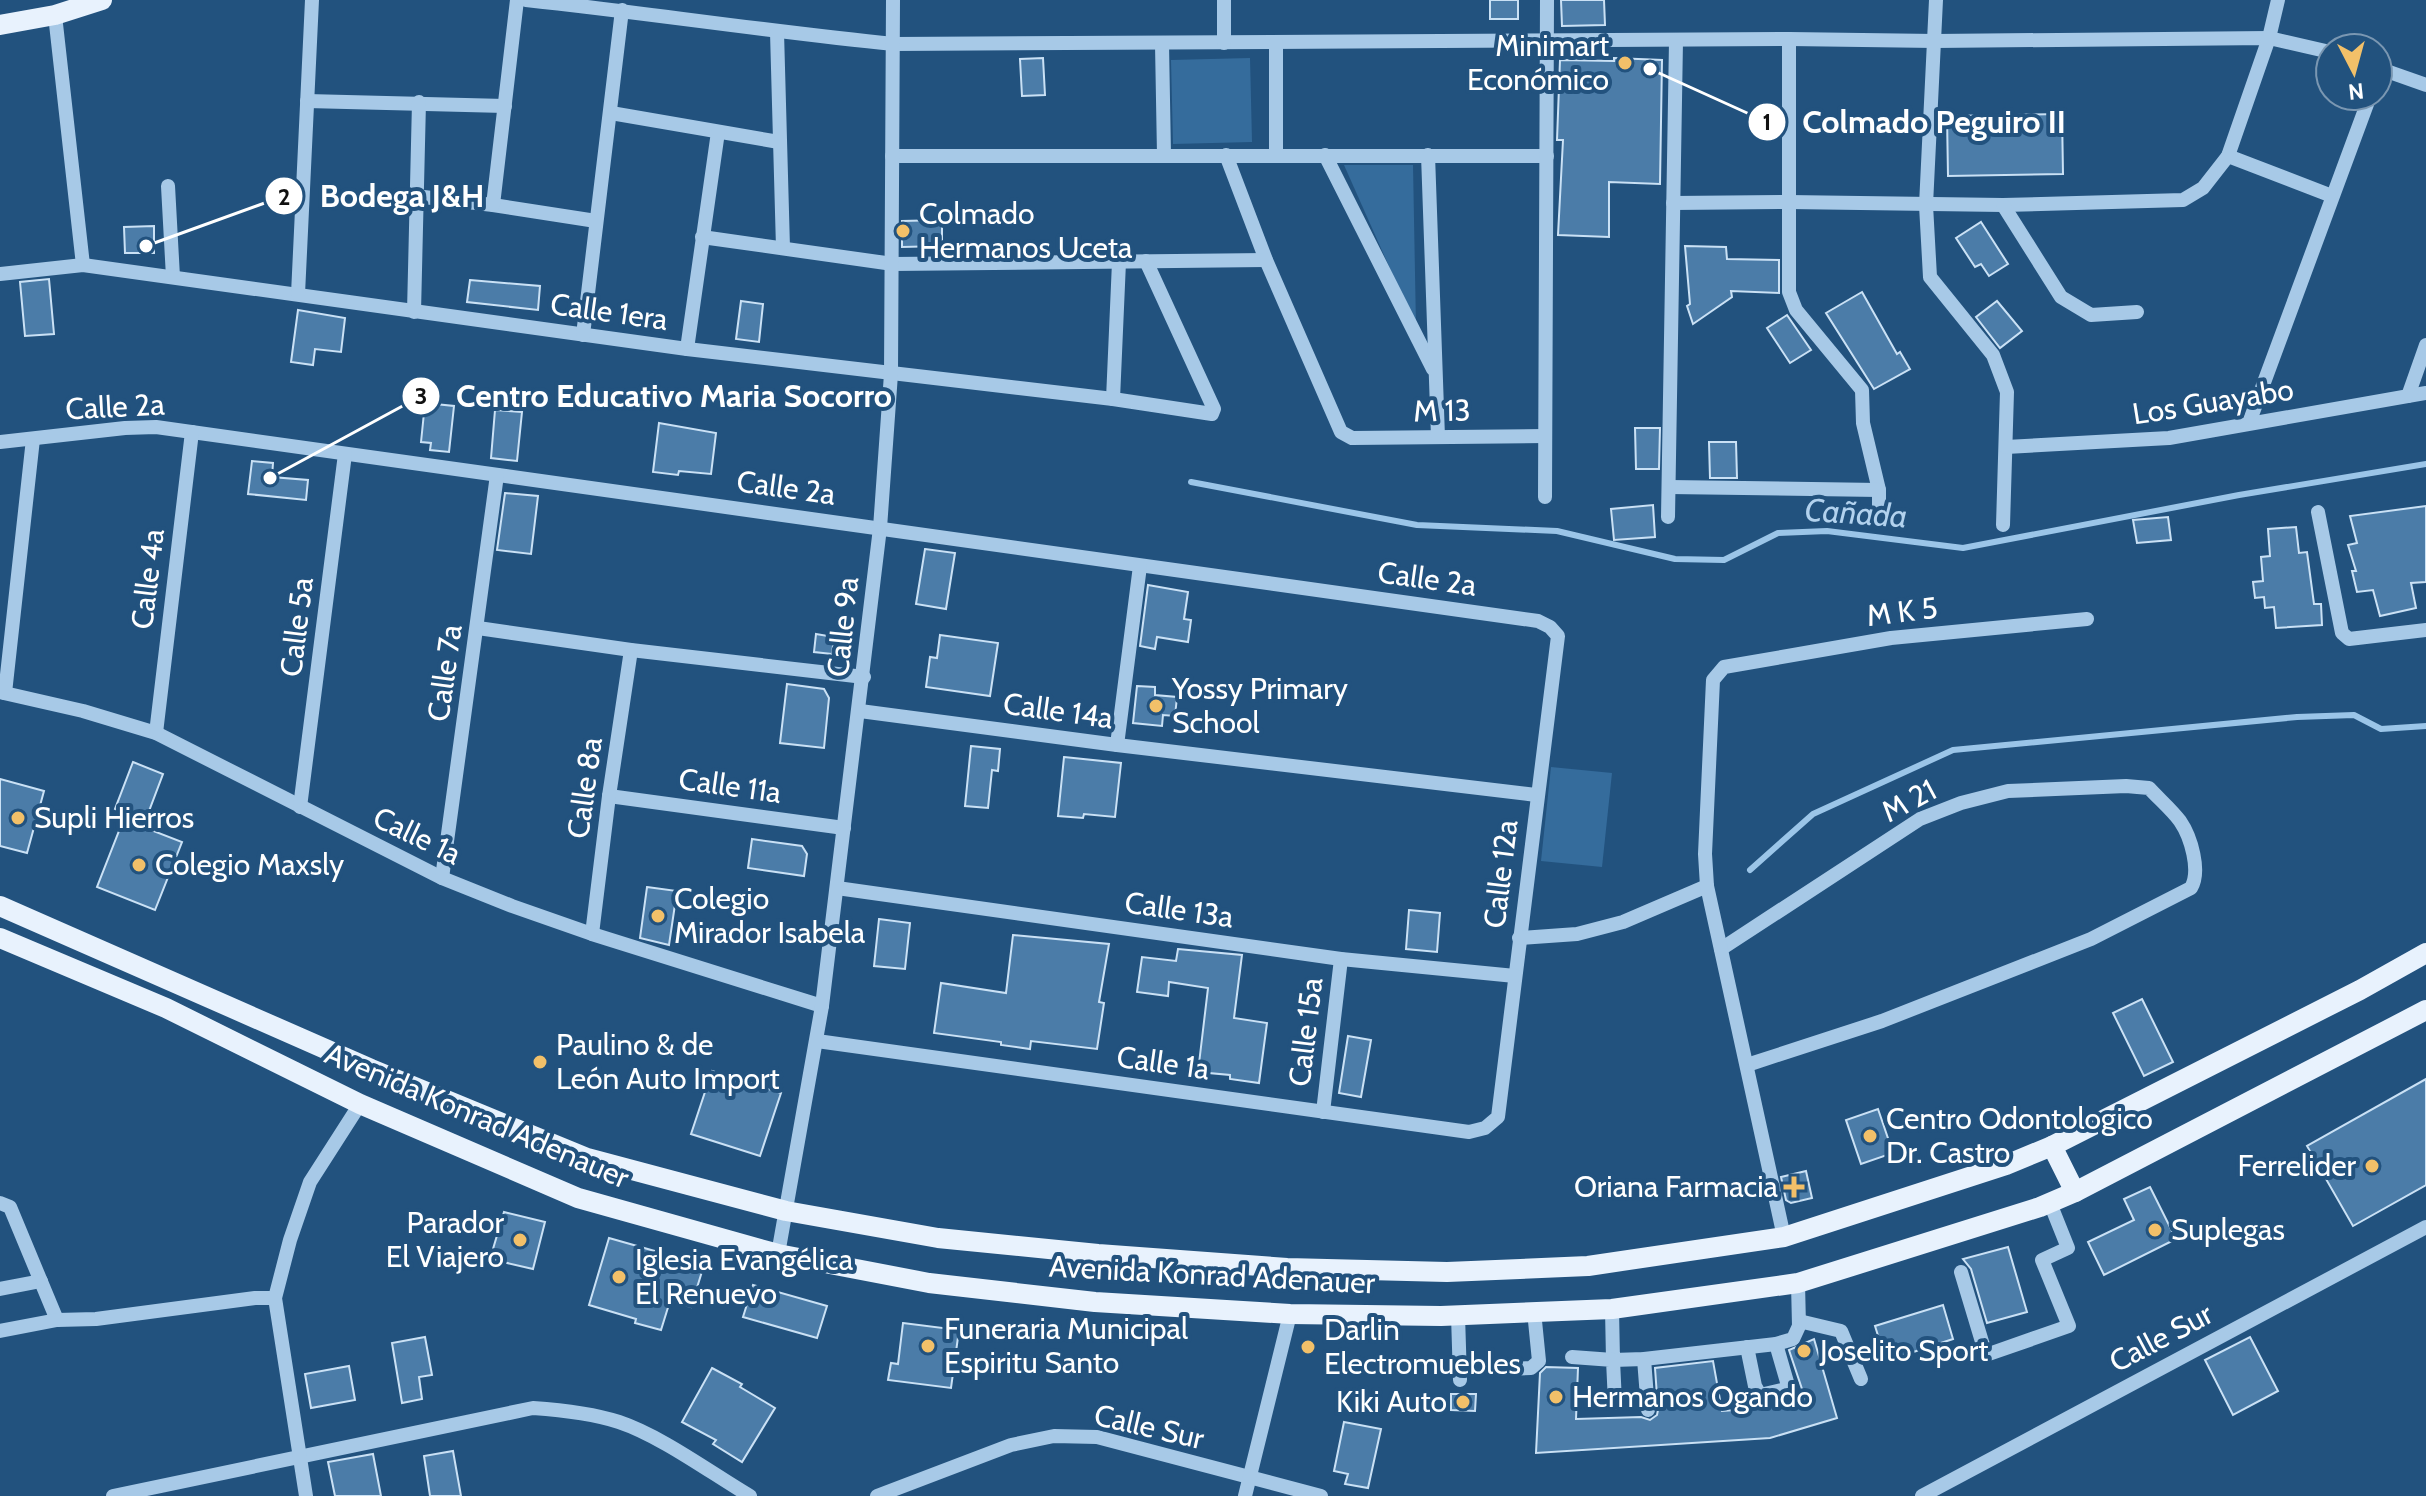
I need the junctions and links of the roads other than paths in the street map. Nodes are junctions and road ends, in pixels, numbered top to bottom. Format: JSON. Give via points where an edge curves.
{"nodes":[{"id":1,"x":102,"y":0,"type":"edge"},
{"id":2,"x":312,"y":0,"type":"edge"},
{"id":3,"x":517,"y":0,"type":"edge"},
{"id":4,"x":526,"y":0,"type":"edge"},
{"id":5,"x":893,"y":0,"type":"edge"},
{"id":6,"x":1224,"y":0,"type":"edge"},
{"id":7,"x":1547,"y":0,"type":"edge"},
{"id":8,"x":1936,"y":0,"type":"edge"},
{"id":9,"x":2278,"y":0,"type":"edge"},
{"id":10,"x":622,"y":10,"type":"junction"},
{"id":11,"x":55,"y":15,"type":"junction"},
{"id":12,"x":0,"y":25,"type":"edge"},
{"id":13,"x":777,"y":32,"type":"junction"},
{"id":14,"x":2269,"y":38,"type":"junction"},
{"id":15,"x":1789,"y":39,"type":"junction"},
{"id":16,"x":1676,"y":41,"type":"junction"},
{"id":17,"x":1935,"y":41,"type":"junction"},
{"id":18,"x":1547,"y":42,"type":"junction"},
{"id":19,"x":1224,"y":43,"type":"junction"},
{"id":20,"x":1276,"y":43,"type":"junction"},
{"id":21,"x":894,"y":44,"type":"junction"},
{"id":22,"x":1162,"y":44,"type":"junction"},
{"id":23,"x":2314,"y":48,"type":"edge"},
{"id":24,"x":2394,"y":75,"type":"edge"},
{"id":25,"x":2426,"y":85,"type":"edge"},
{"id":26,"x":307,"y":101,"type":"junction"},
{"id":27,"x":419,"y":102,"type":"junction"},
{"id":28,"x":505,"y":106,"type":"junction"},
{"id":29,"x":2364,"y":112,"type":"edge"},
{"id":30,"x":611,"y":113,"type":"junction"},
{"id":31,"x":718,"y":132,"type":"junction"},
{"id":32,"x":779,"y":142,"type":"junction"},
{"id":33,"x":1164,"y":155,"type":"junction"},
{"id":34,"x":1226,"y":155,"type":"junction"},
{"id":35,"x":1276,"y":155,"type":"junction"},
{"id":36,"x":1325,"y":155,"type":"junction"},
{"id":37,"x":1428,"y":155,"type":"junction"},
{"id":38,"x":892,"y":156,"type":"junction"},
{"id":39,"x":1547,"y":156,"type":"junction"},
{"id":40,"x":2228,"y":156,"type":"junction"},
{"id":41,"x":168,"y":186,"type":"dead end"},
{"id":42,"x":415,"y":196,"type":"junction"},
{"id":43,"x":2332,"y":196,"type":"junction"},
{"id":44,"x":1789,"y":202,"type":"junction"},
{"id":45,"x":1673,"y":203,"type":"junction"},
{"id":46,"x":493,"y":205,"type":"junction"},
{"id":47,"x":1926,"y":205,"type":"junction"},
{"id":48,"x":2003,"y":205,"type":"junction"},
{"id":49,"x":596,"y":221,"type":"junction"},
{"id":50,"x":702,"y":237,"type":"junction"},
{"id":51,"x":783,"y":248,"type":"junction"},
{"id":52,"x":1266,"y":260,"type":"junction"},
{"id":53,"x":1146,"y":261,"type":"junction"},
{"id":54,"x":1119,"y":262,"type":"junction"},
{"id":55,"x":893,"y":264,"type":"junction"},
{"id":56,"x":83,"y":265,"type":"junction"},
{"id":57,"x":0,"y":274,"type":"edge"},
{"id":58,"x":173,"y":277,"type":"junction"},
{"id":59,"x":298,"y":294,"type":"junction"},
{"id":60,"x":414,"y":312,"type":"junction"},
{"id":61,"x":2137,"y":312,"type":"dead end"},
{"id":62,"x":583,"y":335,"type":"junction"},
{"id":63,"x":2426,"y":345,"type":"edge"},
{"id":64,"x":687,"y":349,"type":"junction"},
{"id":65,"x":891,"y":374,"type":"junction"},
{"id":66,"x":1436,"y":375,"type":"junction"},
{"id":67,"x":2426,"y":393,"type":"edge"},
{"id":68,"x":2408,"y":396,"type":"junction"},
{"id":69,"x":1113,"y":399,"type":"junction"},
{"id":70,"x":2249,"y":423,"type":"junction"},
{"id":71,"x":192,"y":432,"type":"junction"},
{"id":72,"x":1545,"y":436,"type":"junction"},
{"id":73,"x":1438,"y":437,"type":"junction"},
{"id":74,"x":33,"y":439,"type":"junction"},
{"id":75,"x":0,"y":442,"type":"edge"},
{"id":76,"x":2006,"y":447,"type":"junction"},
{"id":77,"x":345,"y":454,"type":"junction"},
{"id":78,"x":497,"y":475,"type":"junction"},
{"id":79,"x":1669,"y":487,"type":"junction"},
{"id":80,"x":1879,"y":490,"type":"junction"},
{"id":81,"x":1545,"y":497,"type":"dead end"},
{"id":82,"x":2318,"y":512,"type":"dead end"},
{"id":83,"x":1879,"y":516,"type":"dead end"},
{"id":84,"x":1668,"y":517,"type":"dead end"},
{"id":85,"x":2003,"y":525,"type":"dead end"},
{"id":86,"x":880,"y":528,"type":"junction"},
{"id":87,"x":1140,"y":566,"type":"junction"},
{"id":88,"x":2087,"y":619,"type":"dead end"},
{"id":89,"x":478,"y":628,"type":"junction"},
{"id":90,"x":2426,"y":630,"type":"edge"},
{"id":91,"x":1558,"y":636,"type":"joint"},
{"id":92,"x":631,"y":650,"type":"junction"},
{"id":93,"x":864,"y":677,"type":"junction"},
{"id":94,"x":3,"y":692,"type":"edge"},
{"id":95,"x":860,"y":711,"type":"junction"},
{"id":96,"x":156,"y":733,"type":"junction"},
{"id":97,"x":1117,"y":745,"type":"junction"},
{"id":98,"x":1536,"y":795,"type":"junction"},
{"id":99,"x":609,"y":796,"type":"junction"},
{"id":100,"x":300,"y":807,"type":"junction"},
{"id":101,"x":844,"y":828,"type":"junction"},
{"id":102,"x":442,"y":878,"type":"junction"},
{"id":103,"x":1707,"y":886,"type":"junction"},
{"id":104,"x":837,"y":888,"type":"junction"},
{"id":105,"x":0,"y":906,"type":"edge"},
{"id":106,"x":592,"y":934,"type":"junction"},
{"id":107,"x":0,"y":938,"type":"edge"},
{"id":108,"x":1519,"y":938,"type":"junction"},
{"id":109,"x":1721,"y":949,"type":"junction"},
{"id":110,"x":2426,"y":953,"type":"edge"},
{"id":111,"x":1341,"y":959,"type":"junction"},
{"id":112,"x":1515,"y":976,"type":"junction"},
{"id":113,"x":822,"y":1006,"type":"junction"},
{"id":114,"x":2424,"y":1014,"type":"edge"},
{"id":115,"x":817,"y":1041,"type":"junction"},
{"id":116,"x":1747,"y":1065,"type":"junction"},
{"id":117,"x":360,"y":1104,"type":"junction"},
{"id":118,"x":1323,"y":1112,"type":"junction"},
{"id":119,"x":1498,"y":1117,"type":"joint"},
{"id":120,"x":2052,"y":1146,"type":"junction"},
{"id":121,"x":2075,"y":1192,"type":"junction"},
{"id":122,"x":0,"y":1203,"type":"edge"},
{"id":123,"x":2050,"y":1203,"type":"junction"},
{"id":124,"x":786,"y":1211,"type":"junction"},
{"id":125,"x":2426,"y":1227,"type":"edge"},
{"id":126,"x":1784,"y":1237,"type":"junction"},
{"id":127,"x":778,"y":1254,"type":"junction"},
{"id":128,"x":1961,"y":1272,"type":"dead end"},
{"id":129,"x":41,"y":1281,"type":"junction"},
{"id":130,"x":1798,"y":1283,"type":"junction"},
{"id":131,"x":0,"y":1289,"type":"edge"},
{"id":132,"x":275,"y":1298,"type":"junction"},
{"id":133,"x":1612,"y":1309,"type":"junction"},
{"id":134,"x":1534,"y":1311,"type":"junction"},
{"id":135,"x":1290,"y":1314,"type":"junction"},
{"id":136,"x":1458,"y":1315,"type":"junction"},
{"id":137,"x":57,"y":1320,"type":"junction"},
{"id":138,"x":1799,"y":1321,"type":"junction"},
{"id":139,"x":0,"y":1331,"type":"edge"},
{"id":140,"x":1776,"y":1344,"type":"junction"},
{"id":141,"x":1747,"y":1347,"type":"junction"},
{"id":142,"x":1572,"y":1357,"type":"dead end"},
{"id":143,"x":1644,"y":1359,"type":"junction"},
{"id":144,"x":1613,"y":1360,"type":"junction"},
{"id":145,"x":1506,"y":1369,"type":"dead end"},
{"id":146,"x":1861,"y":1379,"type":"dead end"},
{"id":147,"x":1460,"y":1380,"type":"dead end"},
{"id":148,"x":1615,"y":1403,"type":"dead end"},
{"id":149,"x":1648,"y":1410,"type":"dead end"},
{"id":150,"x":299,"y":1455,"type":"junction"},
{"id":151,"x":1250,"y":1477,"type":"junction"},
{"id":152,"x":113,"y":1496,"type":"edge"},
{"id":153,"x":306,"y":1496,"type":"edge"},
{"id":154,"x":750,"y":1496,"type":"edge"},
{"id":155,"x":877,"y":1496,"type":"edge"},
{"id":156,"x":1245,"y":1496,"type":"edge"},
{"id":157,"x":1321,"y":1496,"type":"edge"},
{"id":158,"x":1922,"y":1496,"type":"edge"}],
"edges":[{"from":1,"to":11,"type":"main road"},
{"from":2,"to":26,"type":"street"},
{"from":3,"to":28,"type":"street"},
{"from":4,"to":10,"type":"street"},
{"from":5,"to":21,"type":"street","name":"Calle 9a"},
{"from":6,"to":19,"type":"street"},
{"from":7,"to":18,"type":"street"},
{"from":8,"to":17,"type":"street"},
{"from":9,"to":14,"type":"street"},
{"from":10,"to":13,"type":"street"},
{"from":10,"to":30,"type":"street"},
{"from":11,"to":12,"type":"main road"},
{"from":11,"to":56,"type":"street"},
{"from":13,"to":21,"type":"street"},
{"from":13,"to":32,"type":"street"},
{"from":14,"to":17,"type":"street"},
{"from":14,"to":23,"type":"street"},
{"from":14,"to":40,"type":"street"},
{"from":15,"to":16,"type":"street"},
{"from":15,"to":17,"type":"street"},
{"from":15,"to":44,"type":"street"},
{"from":16,"to":18,"type":"street"},
{"from":16,"to":45,"type":"street"},
{"from":17,"to":47,"type":"street"},
{"from":18,"to":20,"type":"street"},
{"from":18,"to":39,"type":"street"},
{"from":19,"to":20,"type":"street"},
{"from":19,"to":22,"type":"street"},
{"from":20,"to":35,"type":"street"},
{"from":21,"to":22,"type":"street"},
{"from":21,"to":38,"type":"street","name":"Calle 9a"},
{"from":22,"to":33,"type":"street"},
{"from":24,"to":25,"type":"street"},
{"from":26,"to":27,"type":"street"},
{"from":26,"to":59,"type":"street"},
{"from":27,"to":28,"type":"street"},
{"from":27,"to":42,"type":"street"},
{"from":28,"to":46,"type":"street"},
{"from":29,"to":43,"type":"street"},
{"from":30,"to":31,"type":"street"},
{"from":30,"to":49,"type":"street"},
{"from":31,"to":32,"type":"street"},
{"from":31,"to":50,"type":"street"},
{"from":32,"to":51,"type":"street"},
{"from":33,"to":34,"type":"street"},
{"from":33,"to":38,"type":"street"},
{"from":34,"to":35,"type":"street"},
{"from":34,"to":52,"type":"street"},
{"from":35,"to":36,"type":"street"},
{"from":36,"to":37,"type":"street"},
{"from":36,"to":66,"type":"street"},
{"from":37,"to":39,"type":"street"},
{"from":37,"to":66,"type":"street"},
{"from":38,"to":55,"type":"street","name":"Calle 9a"},
{"from":39,"to":72,"type":"street"},
{"from":40,"to":43,"type":"street"},
{"from":40,"to":48,"type":"street","via":[[2203,188],[2183,200]]},
{"from":41,"to":58,"type":"street"},
{"from":42,"to":46,"type":"street"},
{"from":42,"to":60,"type":"street"},
{"from":43,"to":70,"type":"street"},
{"from":44,"to":45,"type":"street"},
{"from":44,"to":47,"type":"street"},
{"from":44,"to":80,"type":"street","via":[[1789,292],[1796,310],[1862,390],[1863,423]]},
{"from":45,"to":79,"type":"street"},
{"from":46,"to":49,"type":"street"},
{"from":47,"to":48,"type":"street"},
{"from":47,"to":76,"type":"street","via":[[1930,277],[1993,355],[2007,392]]},
{"from":48,"to":61,"type":"street","via":[[2061,297],[2091,315]]},
{"from":49,"to":62,"type":"street"},
{"from":50,"to":51,"type":"street"},
{"from":50,"to":64,"type":"street"},
{"from":51,"to":55,"type":"street"},
{"from":52,"to":53,"type":"street"},
{"from":52,"to":73,"type":"street","name":"M 13","via":[[1341,432],[1352,438]]},
{"from":53,"to":54,"type":"street"},
{"from":53,"to":69,"type":"street","name":"Calle 1era","via":[[1214,409],[1212,414]]},
{"from":54,"to":55,"type":"street"},
{"from":54,"to":69,"type":"street"},
{"from":55,"to":65,"type":"street","name":"Calle 9a"},
{"from":56,"to":57,"type":"street","name":"Calle 1era"},
{"from":56,"to":58,"type":"street","name":"Calle 1era"},
{"from":58,"to":59,"type":"street","name":"Calle 1era"},
{"from":59,"to":60,"type":"street","name":"Calle 1era"},
{"from":60,"to":62,"type":"street","name":"Calle 1era"},
{"from":62,"to":64,"type":"street","name":"Calle 1era"},
{"from":63,"to":68,"type":"street"},
{"from":64,"to":65,"type":"street","name":"Calle 1era"},
{"from":65,"to":69,"type":"street","name":"Calle 1era"},
{"from":65,"to":86,"type":"street","name":"Calle 9a"},
{"from":66,"to":73,"type":"street"},
{"from":67,"to":68,"type":"street","name":"Los Guayabo"},
{"from":68,"to":70,"type":"street","name":"Los Guayabo"},
{"from":70,"to":76,"type":"street","name":"Los Guayabo","via":[[2140,441]]},
{"from":71,"to":74,"type":"street","name":"Calle 2a","via":[[141,427]]},
{"from":71,"to":77,"type":"street","name":"Calle 2a"},
{"from":71,"to":96,"type":"street","name":"Calle 4a"},
{"from":72,"to":73,"type":"street","name":"M 13"},
{"from":72,"to":81,"type":"street"},
{"from":74,"to":75,"type":"street","name":"Calle 2a"},
{"from":74,"to":94,"type":"street"},
{"from":76,"to":85,"type":"street"},
{"from":77,"to":78,"type":"street","name":"Calle 2a"},
{"from":77,"to":100,"type":"street","name":"Calle 5a"},
{"from":78,"to":86,"type":"street","name":"Calle 2a"},
{"from":78,"to":89,"type":"street","name":"Calle 7a"},
{"from":79,"to":80,"type":"street"},
{"from":79,"to":84,"type":"street"},
{"from":80,"to":83,"type":"street"},
{"from":82,"to":90,"type":"street","via":[[2345,637]]},
{"from":86,"to":87,"type":"street","name":"Calle 2a"},
{"from":86,"to":93,"type":"street","name":"Calle 9a"},
{"from":87,"to":91,"type":"street","name":"Calle 2a","via":[[1538,621]]},
{"from":87,"to":97,"type":"street"},
{"from":88,"to":103,"type":"street","name":"M K 5","via":[[1891,638],[1724,667],[1713,680]]},
{"from":89,"to":92,"type":"street"},
{"from":89,"to":102,"type":"street","name":"Calle 7a"},
{"from":91,"to":98,"type":"street","name":"Calle 12a"},
{"from":92,"to":93,"type":"street"},
{"from":92,"to":99,"type":"street","name":"Calle 8a"},
{"from":93,"to":95,"type":"street","name":"Calle 9a"},
{"from":94,"to":96,"type":"street","name":"Calle 1a"},
{"from":95,"to":97,"type":"street","name":"Calle 14a"},
{"from":95,"to":101,"type":"street","name":"Calle 9a"},
{"from":96,"to":100,"type":"street","name":"Calle 1a"},
{"from":97,"to":98,"type":"street","name":"Calle 14a"},
{"from":98,"to":108,"type":"street","name":"Calle 12a"},
{"from":99,"to":101,"type":"street","name":"Calle 11a"},
{"from":99,"to":106,"type":"street","name":"Calle 8a"},
{"from":100,"to":102,"type":"street","name":"Calle 1a"},
{"from":101,"to":104,"type":"street","name":"Calle 9a"},
{"from":102,"to":106,"type":"street","name":"Calle 1a"},
{"from":103,"to":108,"type":"street","via":[[1623,922],[1577,934]]},
{"from":103,"to":109,"type":"street"},
{"from":104,"to":111,"type":"street","name":"Calle 13a"},
{"from":104,"to":113,"type":"street","name":"Calle 9a"},
{"from":105,"to":124,"type":"main road","name":"Avenida Konrad Adenauer","via":[[587,1158]]},
{"from":106,"to":113,"type":"street","name":"Calle 1a"},
{"from":107,"to":117,"type":"main road","name":"Avenida Konrad Adenauer","via":[[166,1008]]},
{"from":108,"to":112,"type":"street","name":"Calle 12a"},
{"from":109,"to":116,"type":"street"},
{"from":109,"to":116,"type":"street","name":"M 21","via":[[1920,819],[2008,791],[2149,788],[2181,823],[2195,863],[2191,888],[2077,945],[1882,1021]]},
{"from":110,"to":120,"type":"main road","name":"Avenida Konrad Adenauer"},
{"from":111,"to":112,"type":"street","name":"Calle 13a"},
{"from":111,"to":118,"type":"street","name":"Calle 15a"},
{"from":112,"to":119,"type":"street","name":"Calle 12a"},
{"from":113,"to":115,"type":"street","name":"Calle 9a"},
{"from":114,"to":121,"type":"main road","name":"Avenida Konrad Adenauer"},
{"from":115,"to":118,"type":"street","name":"Calle 1a"},
{"from":115,"to":124,"type":"street","name":"Calle 9a"},
{"from":116,"to":126,"type":"street"},
{"from":117,"to":127,"type":"main road","name":"Avenida Konrad Adenauer","via":[[578,1198]]},
{"from":117,"to":132,"type":"street","via":[[310,1182]]},
{"from":118,"to":119,"type":"street","name":"Calle 1a","via":[[1469,1132]]},
{"from":120,"to":121,"type":"main road"},
{"from":120,"to":126,"type":"main road","name":"Avenida Konrad Adenauer"},
{"from":121,"to":123,"type":"main road","name":"Avenida Konrad Adenauer"},
{"from":122,"to":129,"type":"street","via":[[10,1207]]},
{"from":123,"to":128,"type":"street","via":[[2068,1248],[2042,1260],[2069,1326],[1986,1355]]},
{"from":123,"to":130,"type":"main road","name":"Avenida Konrad Adenauer"},
{"from":124,"to":126,"type":"main road","name":"Avenida Konrad Adenauer","via":[[938,1238],[1287,1268],[1447,1272],[1588,1266]]},
{"from":124,"to":127,"type":"street","name":"Calle 9a"},
{"from":125,"to":158,"type":"street","name":"Calle Sur"},
{"from":127,"to":135,"type":"main road","name":"Avenida Konrad Adenauer","via":[[929,1283],[1095,1302]]},
{"from":129,"to":131,"type":"street"},
{"from":129,"to":137,"type":"street"},
{"from":130,"to":133,"type":"main road","name":"Avenida Konrad Adenauer"},
{"from":130,"to":138,"type":"street"},
{"from":132,"to":137,"type":"street"},
{"from":132,"to":150,"type":"street"},
{"from":133,"to":134,"type":"main road","name":"Avenida Konrad Adenauer"},
{"from":133,"to":144,"type":"street"},
{"from":134,"to":136,"type":"main road","name":"Avenida Konrad Adenauer"},
{"from":134,"to":145,"type":"street","via":[[1539,1361],[1531,1368]]},
{"from":135,"to":136,"type":"main road","name":"Avenida Konrad Adenauer"},
{"from":135,"to":151,"type":"street"},
{"from":136,"to":147,"type":"street"},
{"from":137,"to":139,"type":"street"},
{"from":138,"to":140,"type":"street","via":[[1793,1339]]},
{"from":138,"to":146,"type":"street","via":[[1841,1331]]},
{"from":140,"to":141,"type":"street"},
{"from":140,"to":141,"type":"street","via":[[1786,1389],[1760,1395]]},
{"from":141,"to":143,"type":"street"},
{"from":142,"to":144,"type":"street"},
{"from":143,"to":144,"type":"street"},
{"from":143,"to":149,"type":"street"},
{"from":144,"to":148,"type":"street"},
{"from":150,"to":152,"type":"street"},
{"from":150,"to":153,"type":"street"},
{"from":150,"to":154,"type":"street","via":[[533,1408],[573,1411],[620,1423],[658,1441]]},
{"from":151,"to":155,"type":"street","name":"Calle Sur","via":[[1097,1437],[1054,1436],[1011,1445]]},
{"from":151,"to":156,"type":"street"},
{"from":151,"to":157,"type":"street","name":"Calle Sur"}]}
